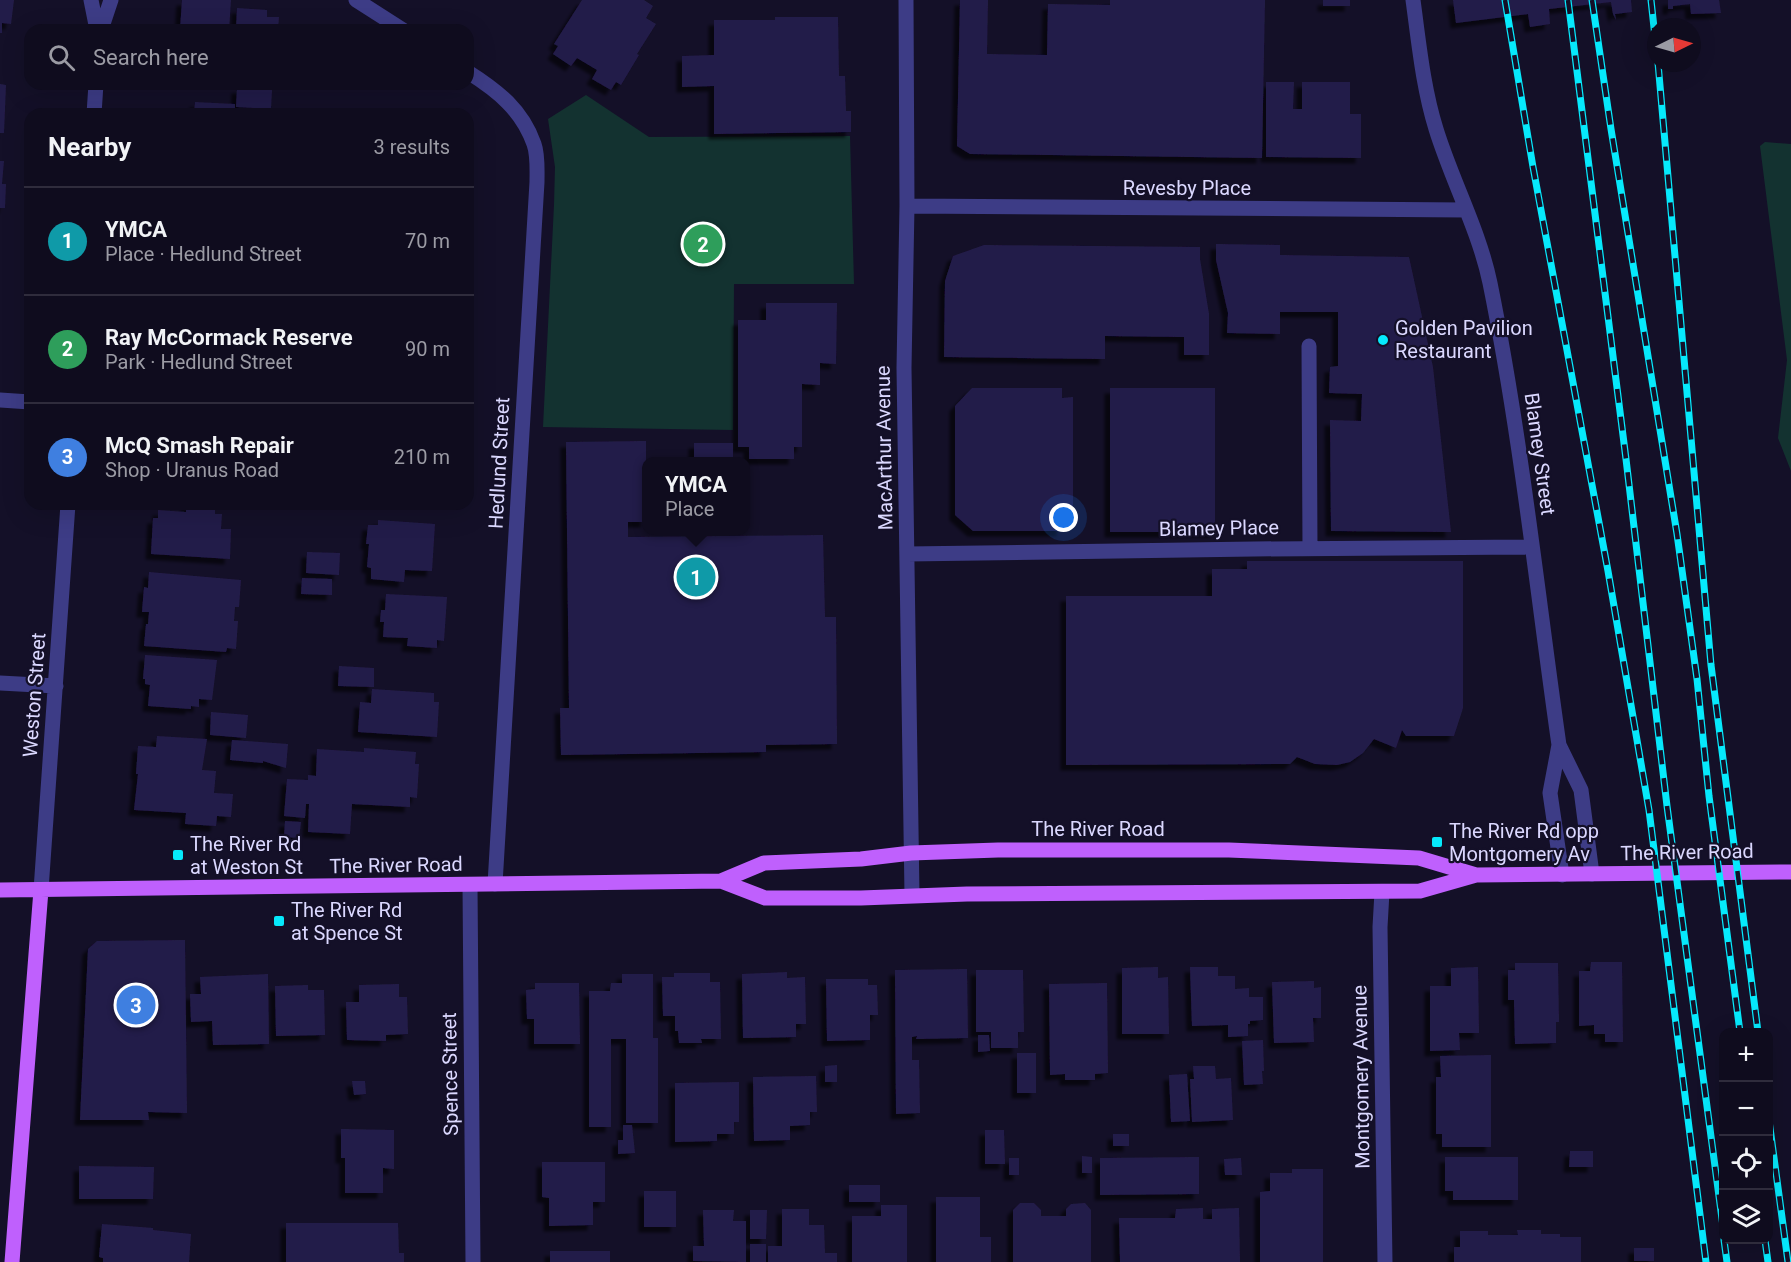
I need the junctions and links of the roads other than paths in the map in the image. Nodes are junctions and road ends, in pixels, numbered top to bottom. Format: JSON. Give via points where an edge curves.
{"nodes":[{"id":1,"x":91,"y":0,"type":"edge"},
{"id":2,"x":111,"y":0,"type":"edge"},
{"id":3,"x":356,"y":0,"type":"edge"},
{"id":4,"x":906,"y":0,"type":"edge"},
{"id":5,"x":1413,"y":0,"type":"edge"},
{"id":6,"x":97,"y":24,"type":"edge"},
{"id":7,"x":101,"y":24,"type":"edge"},
{"id":8,"x":394,"y":24,"type":"edge"},
{"id":9,"x":474,"y":76,"type":"edge"},
{"id":10,"x":96,"y":90,"type":"edge"},
{"id":11,"x":94,"y":108,"type":"edge"},
{"id":12,"x":907,"y":206,"type":"junction"},
{"id":13,"x":1466,"y":210,"type":"junction"},
{"id":14,"x":1310,"y":346,"type":"dead end"},
{"id":15,"x":0,"y":400,"type":"edge"},
{"id":16,"x":24,"y":402,"type":"edge"},
{"id":17,"x":68,"y":510,"type":"edge"},
{"id":18,"x":1531,"y":547,"type":"junction"},
{"id":19,"x":1310,"y":548,"type":"junction"},
{"id":20,"x":907,"y":554,"type":"junction"},
{"id":21,"x":0,"y":682,"type":"edge"},
{"id":22,"x":56,"y":686,"type":"junction"},
{"id":23,"x":1559,"y":745,"type":"junction"},
{"id":24,"x":911,"y":853,"type":"junction"},
{"id":25,"x":1791,"y":872,"type":"edge"},
{"id":26,"x":1592,"y":874,"type":"junction"},
{"id":27,"x":1476,"y":875,"type":"junction"},
{"id":28,"x":1562,"y":875,"type":"junction"},
{"id":29,"x":721,"y":881,"type":"junction"},
{"id":30,"x":495,"y":884,"type":"junction"},
{"id":31,"x":470,"y":885,"type":"junction"},
{"id":32,"x":0,"y":890,"type":"edge"},
{"id":33,"x":41,"y":890,"type":"junction"},
{"id":34,"x":1382,"y":892,"type":"junction"},
{"id":35,"x":912,"y":895,"type":"junction"},
{"id":36,"x":12,"y":1262,"type":"edge"},
{"id":37,"x":473,"y":1262,"type":"edge"},
{"id":38,"x":1384,"y":1262,"type":"edge"}],
"edges":[{"from":1,"to":6,"type":"street"},
{"from":2,"to":7,"type":"street"},
{"from":3,"to":8,"type":"street"},
{"from":4,"to":12,"type":"street","name":"MacArthur Avenue"},
{"from":5,"to":13,"type":"street","name":"Blamey Street","via":[[1425,90]]},
{"from":9,"to":30,"type":"street","name":"Hedlund Street","via":[[508,100],[521,118],[535,146],[537,182]]},
{"from":10,"to":11,"type":"street"},
{"from":12,"to":13,"type":"street","name":"Revesby Place"},
{"from":12,"to":20,"type":"street","name":"MacArthur Avenue"},
{"from":13,"to":18,"type":"street","name":"Blamey Street","via":[[1490,281],[1512,401]]},
{"from":14,"to":19,"type":"street"},
{"from":15,"to":16,"type":"street"},
{"from":17,"to":22,"type":"street","name":"Weston Street"},
{"from":18,"to":19,"type":"street","name":"Blamey Place"},
{"from":18,"to":23,"type":"street","name":"Blamey Street"},
{"from":19,"to":20,"type":"street","name":"Blamey Place"},
{"from":20,"to":24,"type":"street","name":"MacArthur Avenue"},
{"from":21,"to":22,"type":"street"},
{"from":22,"to":33,"type":"street","name":"Weston Street"},
{"from":23,"to":26,"type":"street","name":"Blamey Street","via":[[1581,790]]},
{"from":23,"to":28,"type":"street","name":"Blamey Street","via":[[1550,793]]},
{"from":24,"to":27,"type":"main road","name":"The River Road","via":[[1159,849],[1290,852],[1419,858]]},
{"from":24,"to":29,"type":"main road","name":"The River Road","via":[[764,863]]},
{"from":24,"to":35,"type":"street","name":"MacArthur Avenue"},
{"from":25,"to":26,"type":"main road","name":"The River Road"},
{"from":26,"to":28,"type":"main road","name":"The River Road"},
{"from":27,"to":28,"type":"main road","name":"The River Road"},
{"from":27,"to":34,"type":"main road","name":"The River Road","via":[[1420,891]]},
{"from":29,"to":30,"type":"main road","name":"The River Road"},
{"from":29,"to":35,"type":"main road","name":"The River Road","via":[[765,898]]},
{"from":30,"to":31,"type":"main road","name":"The River Road"},
{"from":31,"to":33,"type":"main road","name":"The River Road"},
{"from":31,"to":37,"type":"street","name":"Spence Street"},
{"from":32,"to":33,"type":"main road","name":"The River Road"},
{"from":33,"to":36,"type":"main road"},
{"from":34,"to":35,"type":"main road","name":"The River Road"},
{"from":34,"to":38,"type":"street","name":"Montgomery Avenue"}]}
